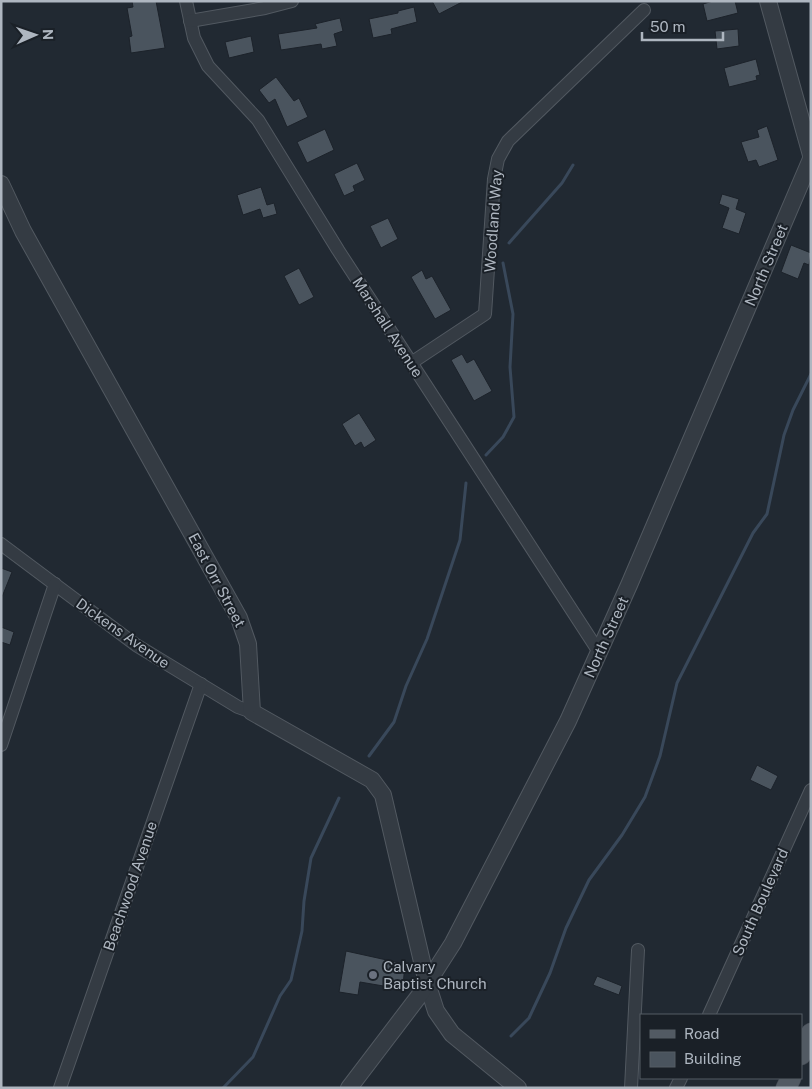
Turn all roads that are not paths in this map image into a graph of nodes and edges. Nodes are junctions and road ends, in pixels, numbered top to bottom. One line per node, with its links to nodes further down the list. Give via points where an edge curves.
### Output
1 (186, 1): 5 (street, Marshall Avenue)
2 (292, 1): 5 (street)
3 (768, 1): 6 (street)
4 (644, 10): 9 (street, Woodland Way, via 508,141 498,160 494,179 485,314)
5 (190, 21): 9 (street, Marshall Avenue, via 194,38 208,66 258,120)
6 (811, 155)
7 (811, 159): 12 (street, North Street)
8 (1, 184): 14 (street, East Orr Street, via 23,231 239,618 248,644)
9 (411, 363): 12 (street, Marshall Avenue)
10 (1, 544): 11 (street, Dickens Avenue)
11 (54, 584): 13 (street, Dickens Avenue, via 136,645); 15 (street)
12 (599, 652): 18 (street, North Street, via 568,721 453,943)
13 (201, 684): 14 (street, Dickens Avenue); 22 (street, Beachwood Avenue)
14 (252, 712): 18 (street, via 372,780 383,795)
15 (1, 744)
16 (811, 790): 19 (street, South Boulevard)
17 (638, 950): 25 (street)
18 (427, 983): 23 (street, North Street); 24 (street, via 436,1011 452,1034)
19 (709, 1014)
20 (811, 1032): 21 (main road)
21 (802, 1053)
22 (60, 1088)
23 (349, 1088)
24 (518, 1088)
25 (631, 1088)

